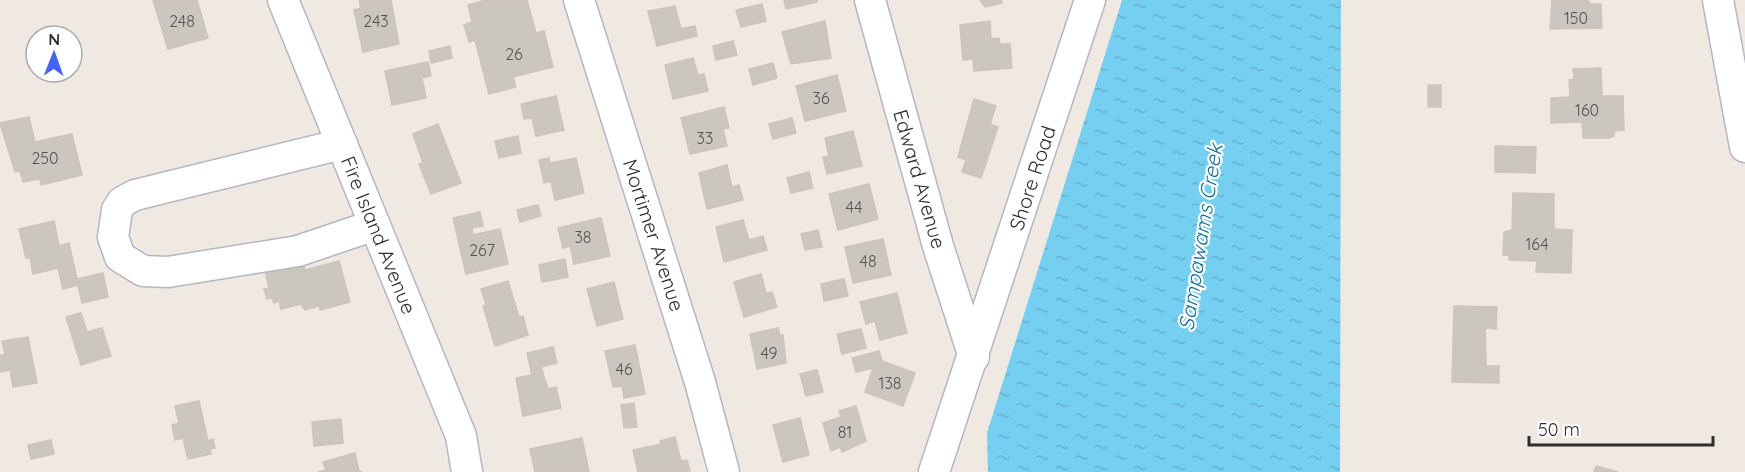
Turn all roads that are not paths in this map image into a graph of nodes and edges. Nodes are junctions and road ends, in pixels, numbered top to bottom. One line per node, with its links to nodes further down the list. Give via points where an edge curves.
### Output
1 (283, 0): 6 (street, Fire Island Avenue)
2 (579, 0): 11 (street, Mortimer Avenue, via 700,382)
3 (870, 0): 9 (street, Edward Avenue, via 938,246)
4 (1090, 0): 9 (street, Shore Road)
5 (1718, 0): 7 (street)
6 (342, 144): 8 (street, Fire Island Avenue); 8 (street, via 135,195 122,202 113,223 120,257 143,271 168,272 298,251)
7 (1745, 147)
8 (375, 225): 10 (street, Fire Island Avenue, via 461,435)
9 (974, 357): 12 (street, Shore Road)
10 (467, 472)
11 (724, 472)
12 (934, 472)

